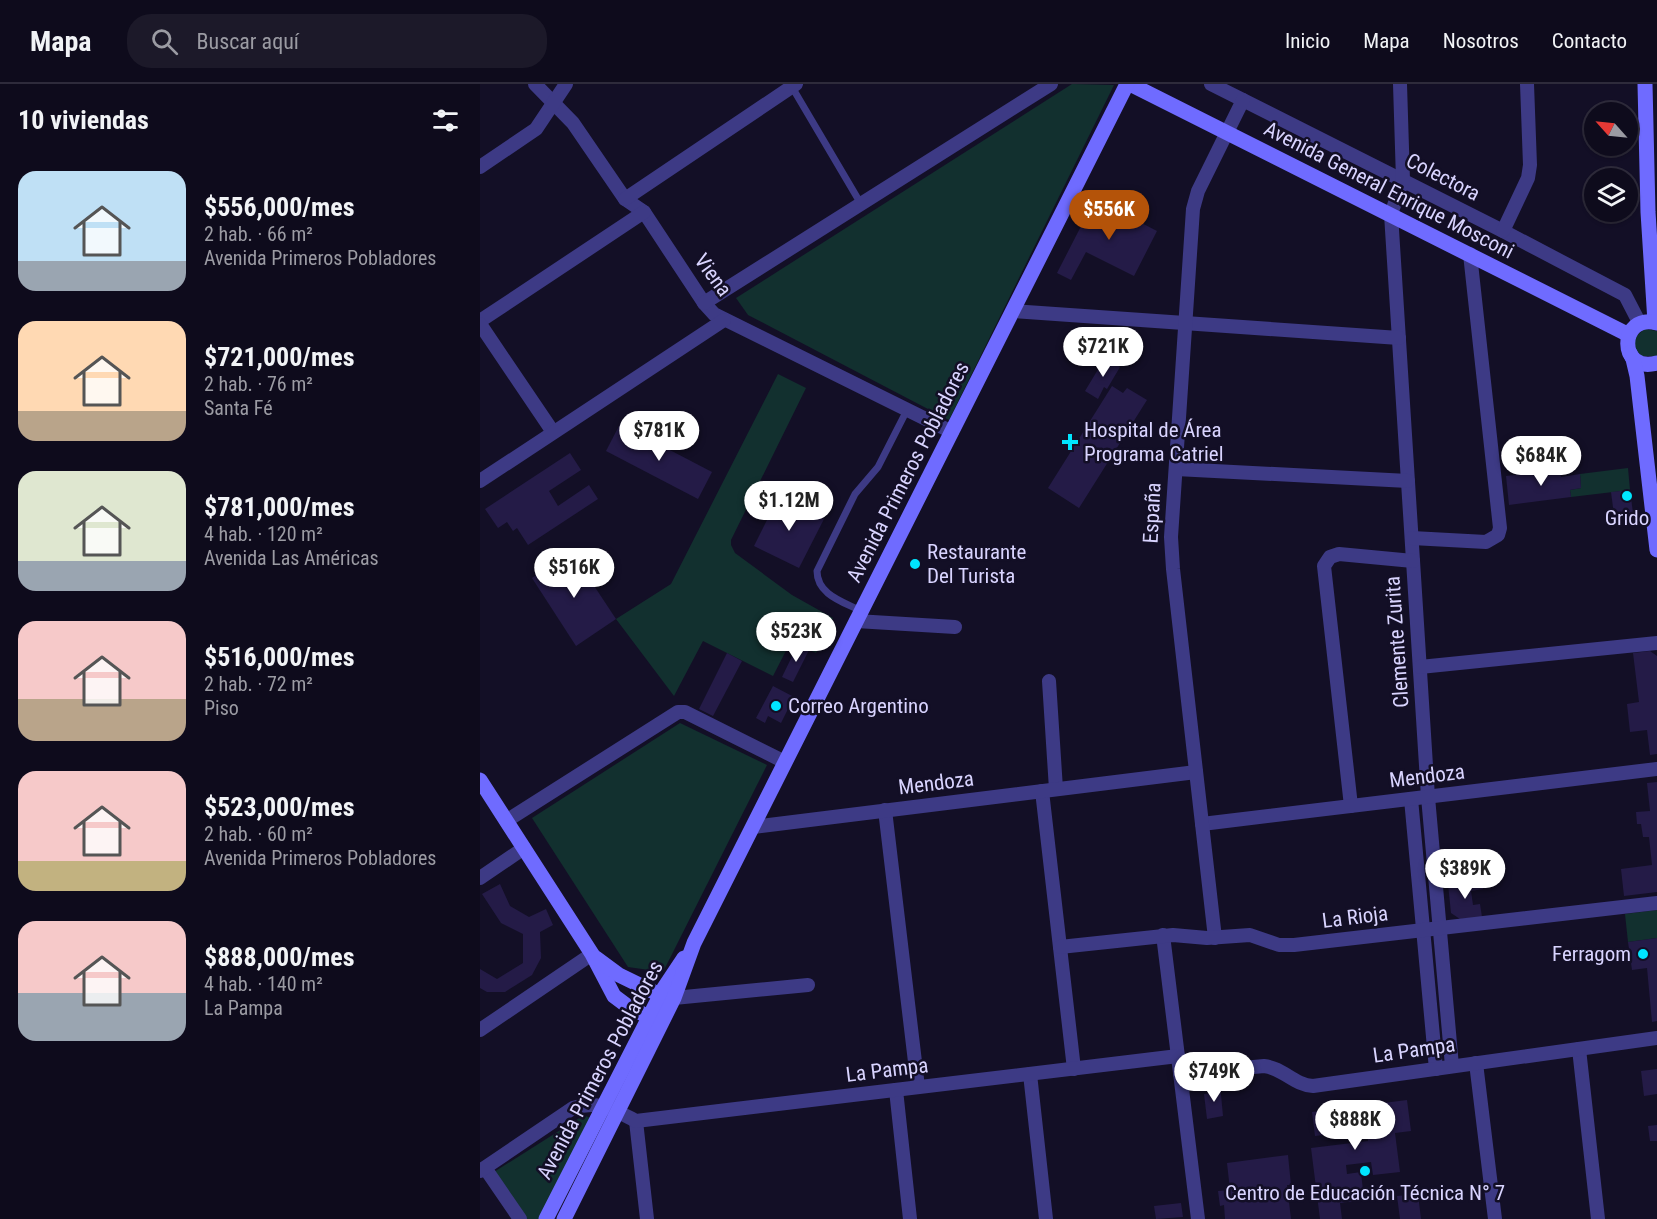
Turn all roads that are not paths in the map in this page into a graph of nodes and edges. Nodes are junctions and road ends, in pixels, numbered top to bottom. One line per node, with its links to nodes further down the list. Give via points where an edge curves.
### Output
1 (535, 84): 12 (street, Viena)
2 (566, 84): 12 (street)
3 (1051, 84): 17 (street)
4 (1128, 84): 13 (street, Avenida General Enrique Mosconi); 23 (street, Avenida Primeros Pobladores)
5 (1211, 84): 10 (street, Colectora)
6 (1400, 84): 15 (street)
7 (1527, 84): 20 (street, via 1530,165)
8 (1645, 84): 27 (street)
9 (794, 86): 16 (street); 17 (lane)
10 (1228, 88): 11 (street, Colectora)
11 (1243, 100): 13 (street, España); 15 (street, Colectora)
12 (554, 103): 14 (street, via 536,129); 16 (street, Viena, via 573,123)
13 (1227, 133): 19 (street, Avenida General Enrique Mosconi); 26 (street, España, via 1195,200)
14 (480, 166)
15 (1403, 180): 19 (street); 20 (street, Colectora)
16 (625, 199): 18 (street, Viena)
17 (861, 204): 22 (street)
18 (644, 212): 22 (street, Viena); 25 (street)
19 (1391, 214): 21 (street, Avenida General Enrique Mosconi); 28 (street, Clemente Zurita)
20 (1503, 231): 27 (street, Colectora, via 1625,295)
21 (1470, 254): 27 (street, Avenida General Enrique Mosconi); 37 (street, via 1500,522 1498,535 1486,542)
22 (704, 303): 24 (street, Viena)
23 (1013, 311): 26 (street); 33 (street, Avenida Primeros Pobladores)
24 (724, 320): 31 (street, Viena); 32 (street)
25 (480, 323): 32 (street)
26 (1185, 323): 28 (street); 34 (street, España)
27 (1645, 326): 29 (street, via 1628,347)
28 (1399, 338): 36 (street, Clemente Zurita)
29 (1630, 353): 30 (street, via 1640,363); 38 (street, via 1637,376)
30 (1654, 365)
31 (907, 410): 33 (street, Viena); 40 (lane, via 878,467 855,494 817,571 824,589)
32 (553, 432): 35 (street)
33 (952, 432): 40 (street, Avenida Primeros Pobladores)
34 (1176, 469): 36 (street); 47 (street, España, via 1171,558)
35 (480, 481)
36 (1408, 481): 37 (street, Clemente Zurita)
37 (1412, 538): 39 (street, Clemente Zurita)
38 (1657, 550)
39 (1413, 561): 43 (street, Clemente Zurita); 52 (street, via 1340,554 1329,557 1324,566)
40 (859, 616): 41 (street); 45 (street, Avenida Primeros Pobladores)
41 (955, 627)
42 (1657, 643): 43 (street)
43 (1420, 667): 50 (street, Clemente Zurita)
44 (1049, 681): 49 (street)
45 (785, 762): 54 (street, via 678,712); 56 (street, Avenida Primeros Pobladores)
46 (1657, 769): 50 (street, Mendoza)
47 (1196, 772): 49 (street, Mendoza); 55 (street, España)
48 (480, 780): 54 (street)
49 (1049, 790): 53 (street, Mendoza); 64 (street)
50 (1428, 797): 51 (street, Mendoza); 60 (street, Clemente Zurita)
51 (1411, 799): 52 (street, Mendoza); 61 (street)
52 (1351, 806): 55 (street, Mendoza)
53 (885, 810): 56 (street, Mendoza); 79 (street)
54 (506, 821): 57 (street)
55 (1202, 824): 63 (street, España)
56 (753, 826): 67 (street, Avenida Primeros Pobladores)
57 (524, 848): 58 (street); 65 (street)
58 (480, 878)
59 (1657, 903): 60 (street, La Rioja)
60 (1440, 928): 61 (street, La Rioja); 74 (street, Clemente Zurita)
61 (1423, 930): 63 (street, La Rioja, via 1286,946 1250,935); 76 (street)
62 (1163, 935): 63 (street, La Rioja); 64 (street, La Rioja); 72 (street)
63 (1215, 938)
64 (1060, 947): 75 (street)
65 (592, 954): 67 (street, via 619,975); 68 (street, via 614,996); 69 (street)
66 (808, 985): 67 (street)
67 (668, 1000): 68 (street, Avenida Primeros Pobladores)
68 (655, 1020): 81 (street, Avenida Primeros Pobladores)
69 (480, 1030)
70 (1657, 1038): 71 (street, La Pampa)
71 (1579, 1049): 73 (street, La Pampa); 92 (street)
72 (1178, 1056): 75 (street, La Pampa); 78 (street)
73 (1476, 1063): 74 (street, La Pampa); 91 (street)
74 (1452, 1066): 76 (street, La Pampa)
75 (1074, 1069): 77 (street, La Pampa)
76 (1436, 1069): 78 (street, La Pampa, via 1313,1086 1300,1084 1264,1066)
77 (1030, 1074): 79 (street, La Pampa); 89 (street)
78 (1180, 1074): 90 (street)
79 (918, 1087): 80 (street, La Pampa)
80 (896, 1090): 82 (street, La Pampa); 88 (street)
81 (611, 1108): 82 (street); 83 (street, via 586,1104 573,1108); 85 (street, Avenida Primeros Pobladores); 86 (street, Avenida Primeros Pobladores)
82 (636, 1121): 87 (street)
83 (482, 1169): 84 (street)
84 (520, 1219)
85 (546, 1219)
86 (564, 1219)
87 (647, 1219)
88 (910, 1219)
89 (1046, 1219)
90 (1198, 1219)
91 (1494, 1219)
92 (1598, 1219)

